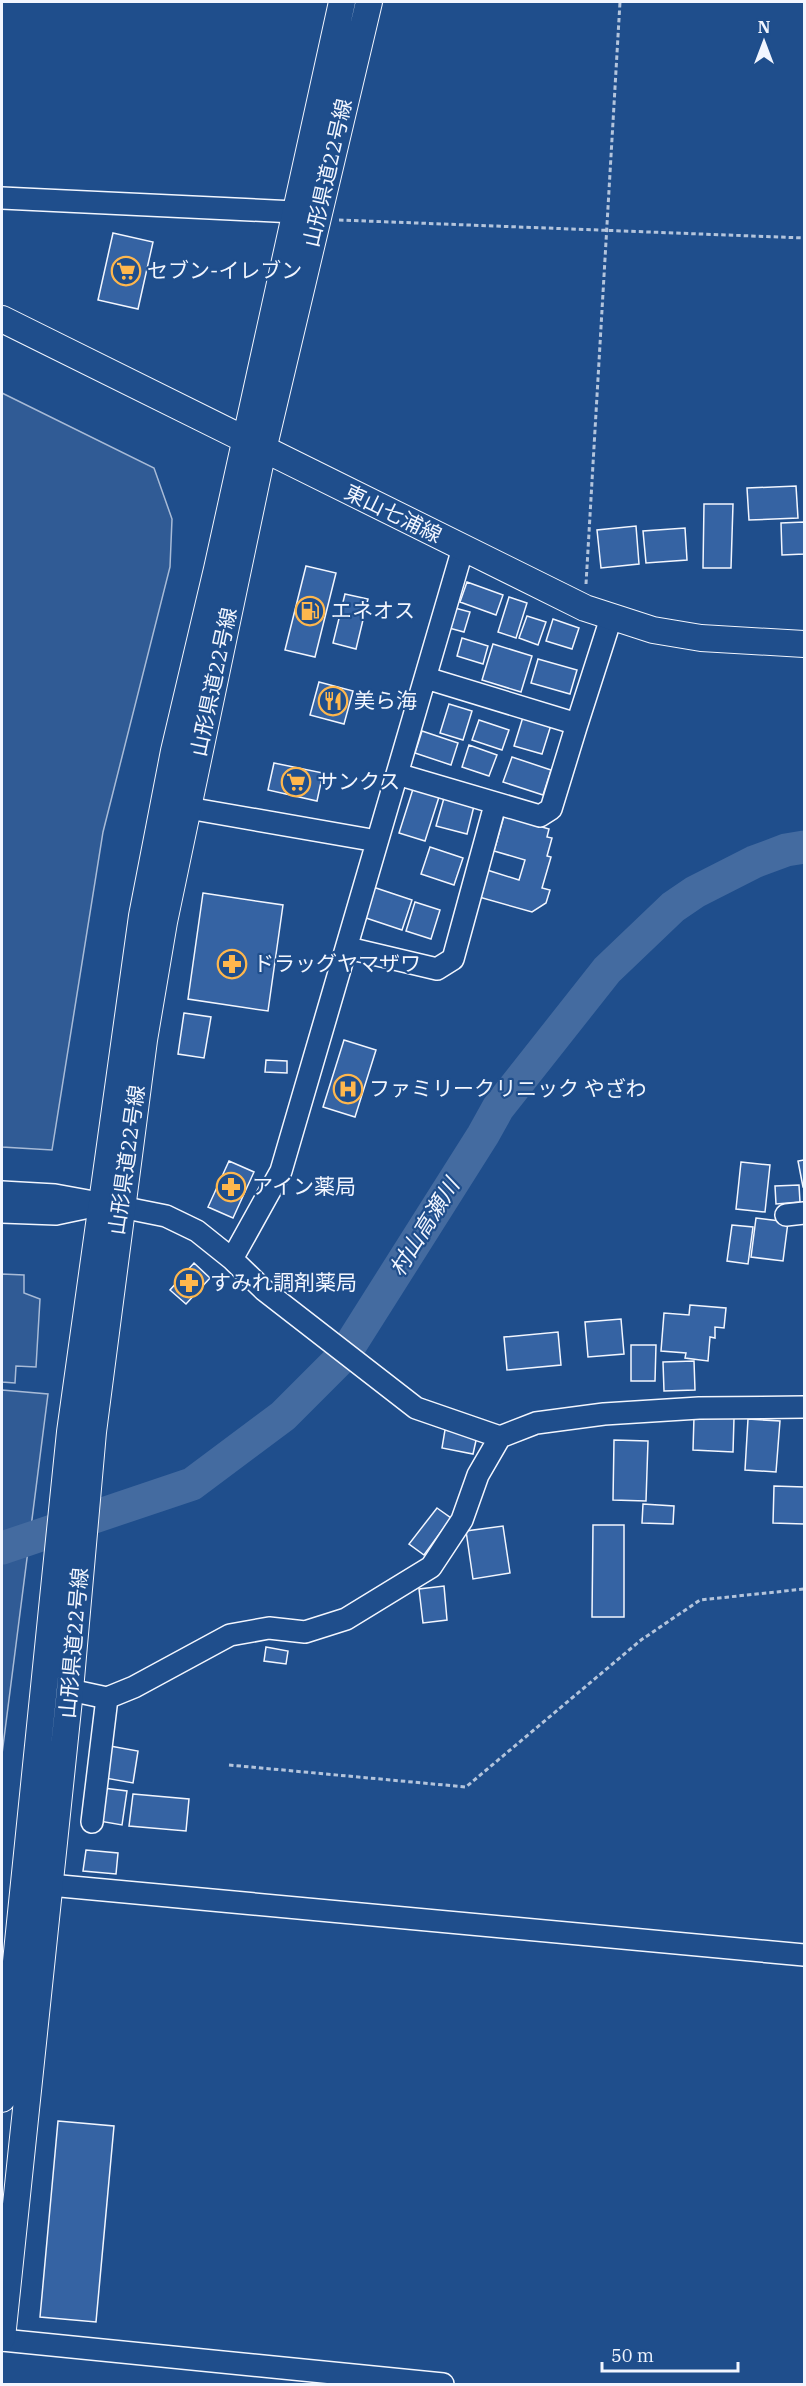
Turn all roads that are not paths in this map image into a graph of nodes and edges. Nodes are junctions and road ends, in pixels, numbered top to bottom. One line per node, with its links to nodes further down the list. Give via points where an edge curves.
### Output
1 (342, 2): 4 (main road, 山形県道22号線)
2 (369, 2): 4 (main road, 山形県道22号線)
3 (2, 198): 4 (street)
4 (306, 215): 6 (main road, 山形県道22号線)
5 (2, 319): 6 (main road, 東山七浦線)
6 (254, 446): 7 (main road, 東山七浦線); 14 (main road, 山形県道22号線); 18 (main road, 山形県道22号線, via 174,752 142,916)
7 (463, 548): 8 (main road, 東山七浦線); 10 (street)
8 (611, 618): 9 (main road, 東山七浦線, via 701,638); 11 (street)
9 (804, 644)
10 (426, 678): 11 (street); 12 (street)
11 (577, 724): 13 (street, via 551,809 540,816)
12 (397, 774): 13 (street); 15 (street)
13 (495, 805): 16 (street, via 453,959 437,969)
14 (188, 808): 15 (street); 18 (main road, 山形県道22号線)
15 (377, 841): 16 (street)
16 (348, 948): 20 (street, via 281,1171)
17 (2, 1192): 18 (street, via 55,1195)
18 (111, 1206): 19 (street, via 56,1214); 20 (street, via 166,1216 197,1231); 22 (main road, 山形県道22号線)
19 (2, 1212)
20 (232, 1259): 23 (street, via 264,1290 416,1408)
21 (804, 1407): 23 (street, via 604,1414 536,1423)
22 (81, 1432): 24 (main road, 山形県道22号線); 29 (main road, 山形県道22号線, via 50,1618)
23 (500, 1437): 25 (street, via 478,1475 462,1520 431,1567 345,1619 306,1632 269,1628 230,1635)
24 (70, 1690): 25 (street); 27 (main road, 山形県道22号線)
25 (107, 1698): 26 (street)
26 (92, 1822)
27 (50, 1885): 28 (street); 30 (main road, 山形県道22号線)
28 (804, 1955)
29 (2, 2092)
30 (2, 2339): 31 (street)
31 (443, 2385)

